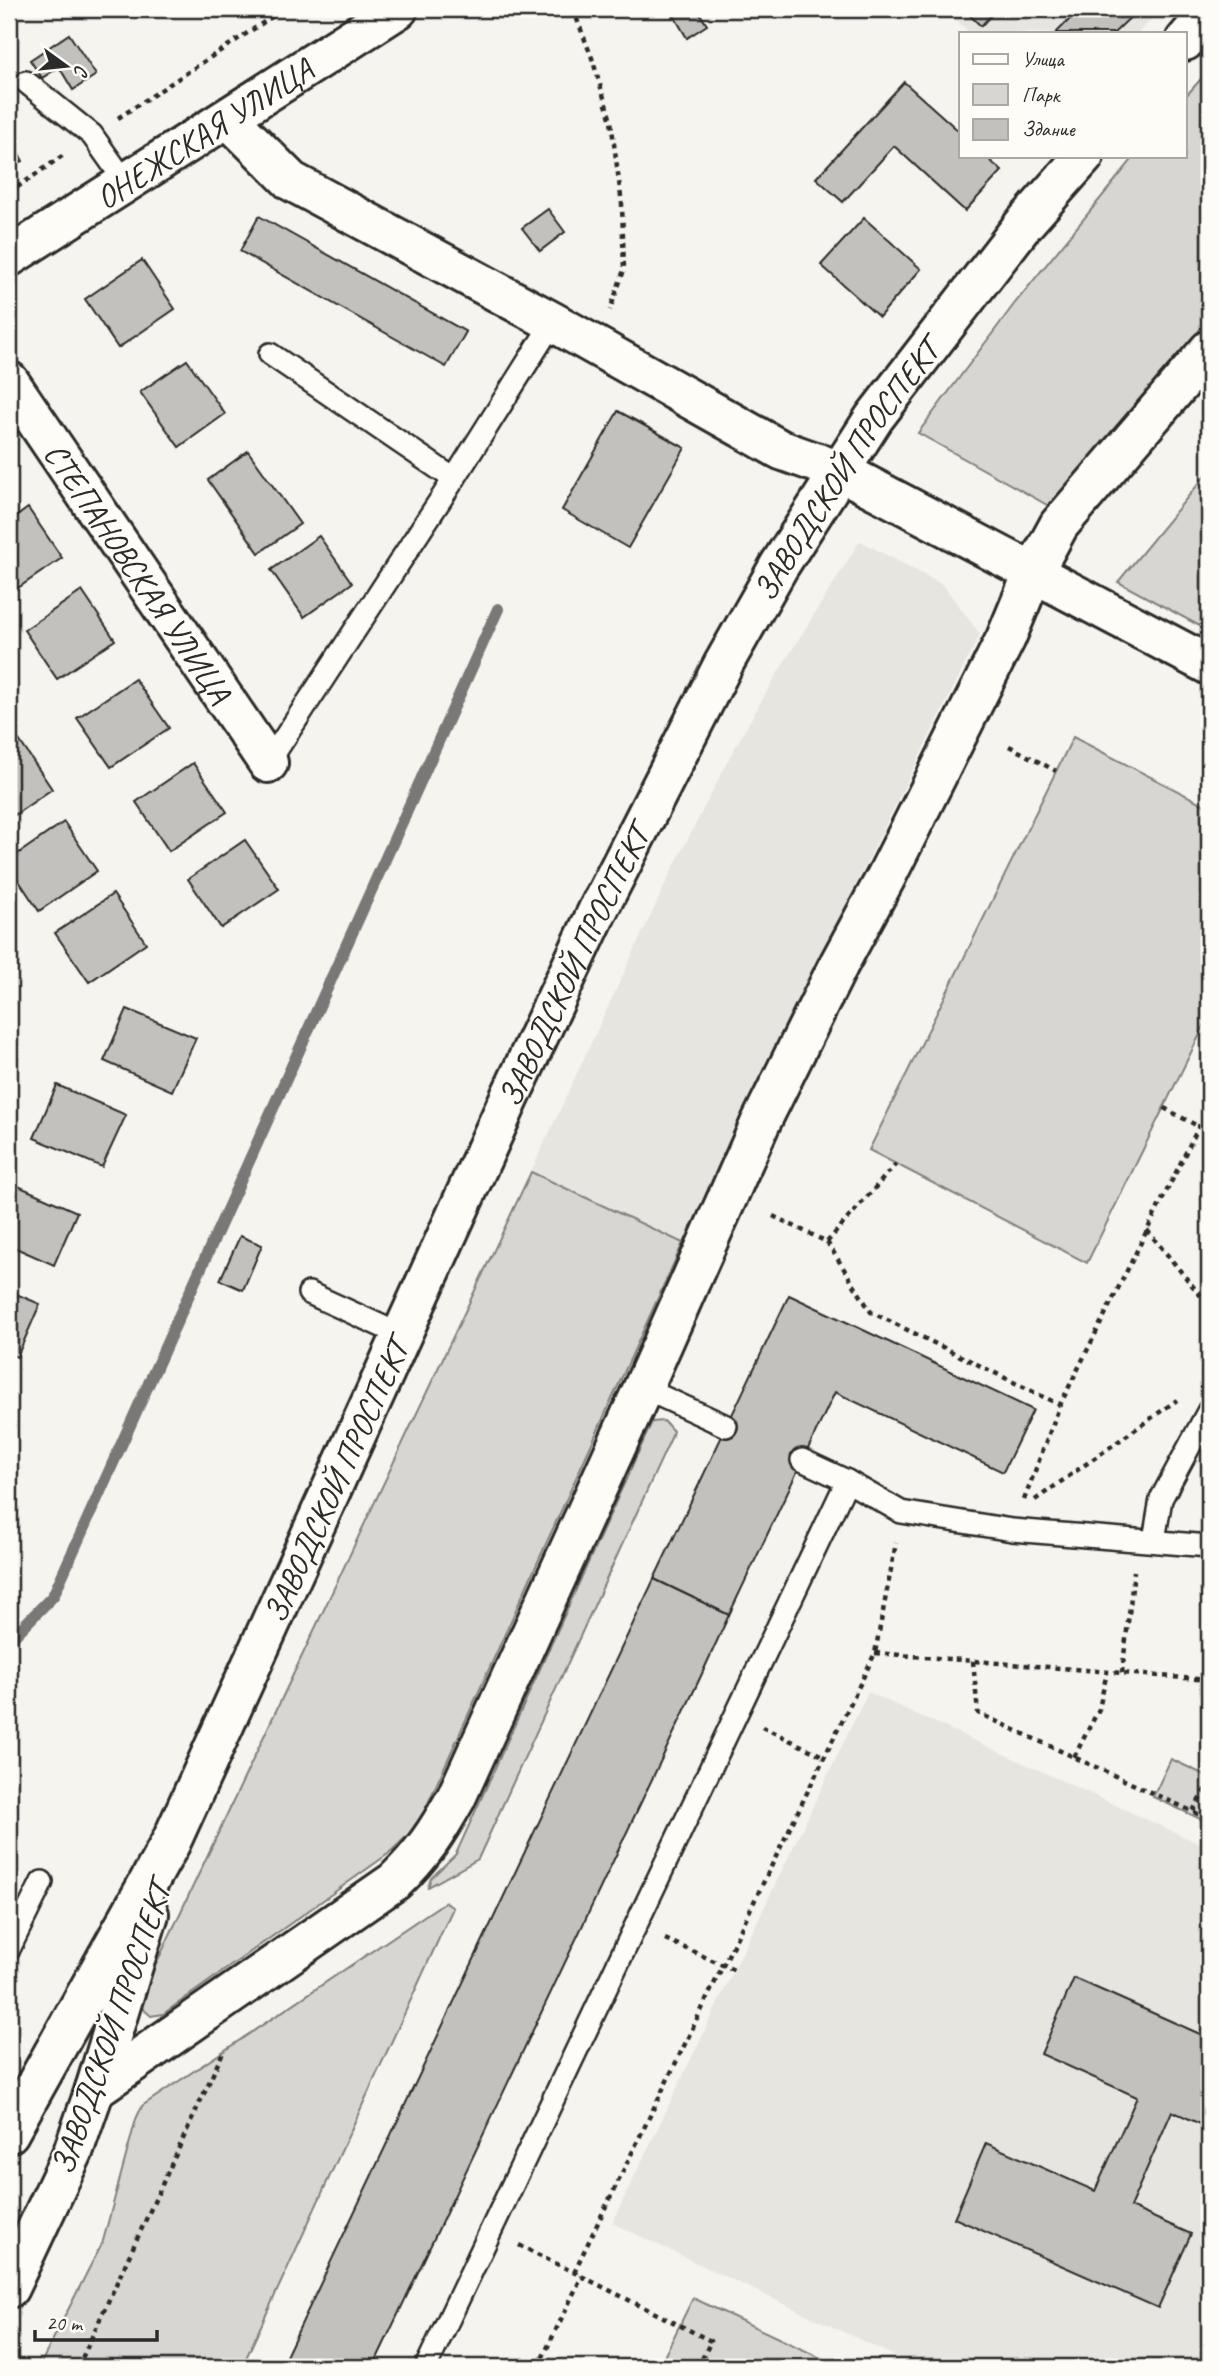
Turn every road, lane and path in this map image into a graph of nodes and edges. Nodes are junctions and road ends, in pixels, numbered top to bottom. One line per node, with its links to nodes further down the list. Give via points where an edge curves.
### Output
1 (284, 9): 8 (path)
2 (398, 9): 7 (street, ОНЕЖСКАЯ УЛИЦА)
3 (573, 9): 13 (path, via 611,121 622,204 624,270)
4 (1209, 13): 5 (street)
5 (1186, 40)
6 (26, 82): 8 (lane)
7 (228, 118): 10 (street, ОНЕЖСКАЯ УЛИЦА); 14 (street, via 291,181)
8 (93, 135): 10 (lane); 11 (path)
9 (1082, 158): 18 (street, ЗАВОДСКОЙ ПРОСПЕКТ, via 961,304 874,418)
10 (126, 183): 12 (street, ОНЕЖСКАЯ УЛИЦА)
11 (9, 193)
12 (9, 257)
13 (620, 282)
14 (552, 323): 18 (street, via 781,450); 19 (lane)
15 (1209, 349): 20 (street, via 1059,525)
16 (270, 354): 19 (lane)
17 (9, 381): 23 (street, СТЕПАНОВСКАЯ УЛИЦА)
18 (840, 471): 20 (street); 35 (street, ЗАВОДСКОЙ ПРОСПЕКТ, via 779,566 680,746 591,924)
19 (454, 479): 23 (lane)
20 (1032, 573): 21 (street); 36 (street, via 1006,638 760,1124)
21 (1209, 665)
22 (1009, 746): 24 (path)
23 (268, 763)
24 (1056, 771)
25 (1209, 1106): 27 (path)
26 (1164, 1108): 27 (path)
27 (1199, 1126): 28 (path); 31 (path)
28 (1209, 1132)
29 (896, 1164): 32 (path)
30 (774, 1216): 32 (path)
31 (1147, 1230): 34 (path); 38 (path)
32 (827, 1242): 38 (path, via 871,1312)
33 (309, 1293): 35 (lane)
34 (1209, 1306)
35 (401, 1335): 57 (street, ЗАВОДСКОЙ ПРОСПЕКТ)
36 (643, 1388): 40 (lane); 64 (street, via 456,1798 419,1858 395,1881)
37 (1187, 1393): 38 (path, via 1020,1510)
38 (1060, 1405)
39 (1209, 1410): 44 (lane, via 1161,1499)
40 (726, 1426)
41 (802, 1460): 42 (lane)
42 (847, 1481): 43 (lane); 51 (lane)
43 (901, 1513): 44 (lane, via 1013,1530); 46 (path)
44 (1146, 1540): 45 (lane); 49 (path)
45 (1209, 1546)
46 (875, 1653): 47 (path); 52 (path)
47 (973, 1661): 48 (path); 53 (path, via 978,1713)
48 (1107, 1672): 49 (path); 53 (path, via 1099,1709)
49 (1122, 1673): 50 (path)
50 (1209, 1680)
51 (736, 1714): 52 (path); 59 (lane)
52 (825, 1757): 61 (path)
53 (1074, 1757): 55 (path)
54 (1209, 1782): 55 (path)
55 (1193, 1811): 56 (path)
56 (1209, 1819)
57 (172, 1842): 64 (street, ЗАВОДСКОЙ ПРОСПЕКТ); 65 (street, ЗАВОДСКОЙ ПРОСПЕКТ)
58 (42, 1882): 60 (lane)
59 (636, 1925): 61 (path); 66 (lane)
60 (9, 1949)
61 (723, 1965): 62 (path); 67 (path)
62 (734, 1970)
63 (229, 2041): 70 (path)
64 (95, 2089): 69 (street, ЗАВОДСКОЙ ПРОСПЕКТ, via 73,2152)
65 (9, 2133)
66 (490, 2232): 67 (path); 71 (lane)
67 (574, 2272): 68 (path)
68 (582, 2276): 72 (path); 73 (path, via 711,2341)
69 (9, 2288)
70 (78, 2367)
71 (426, 2367)
72 (538, 2367)
73 (698, 2367)

